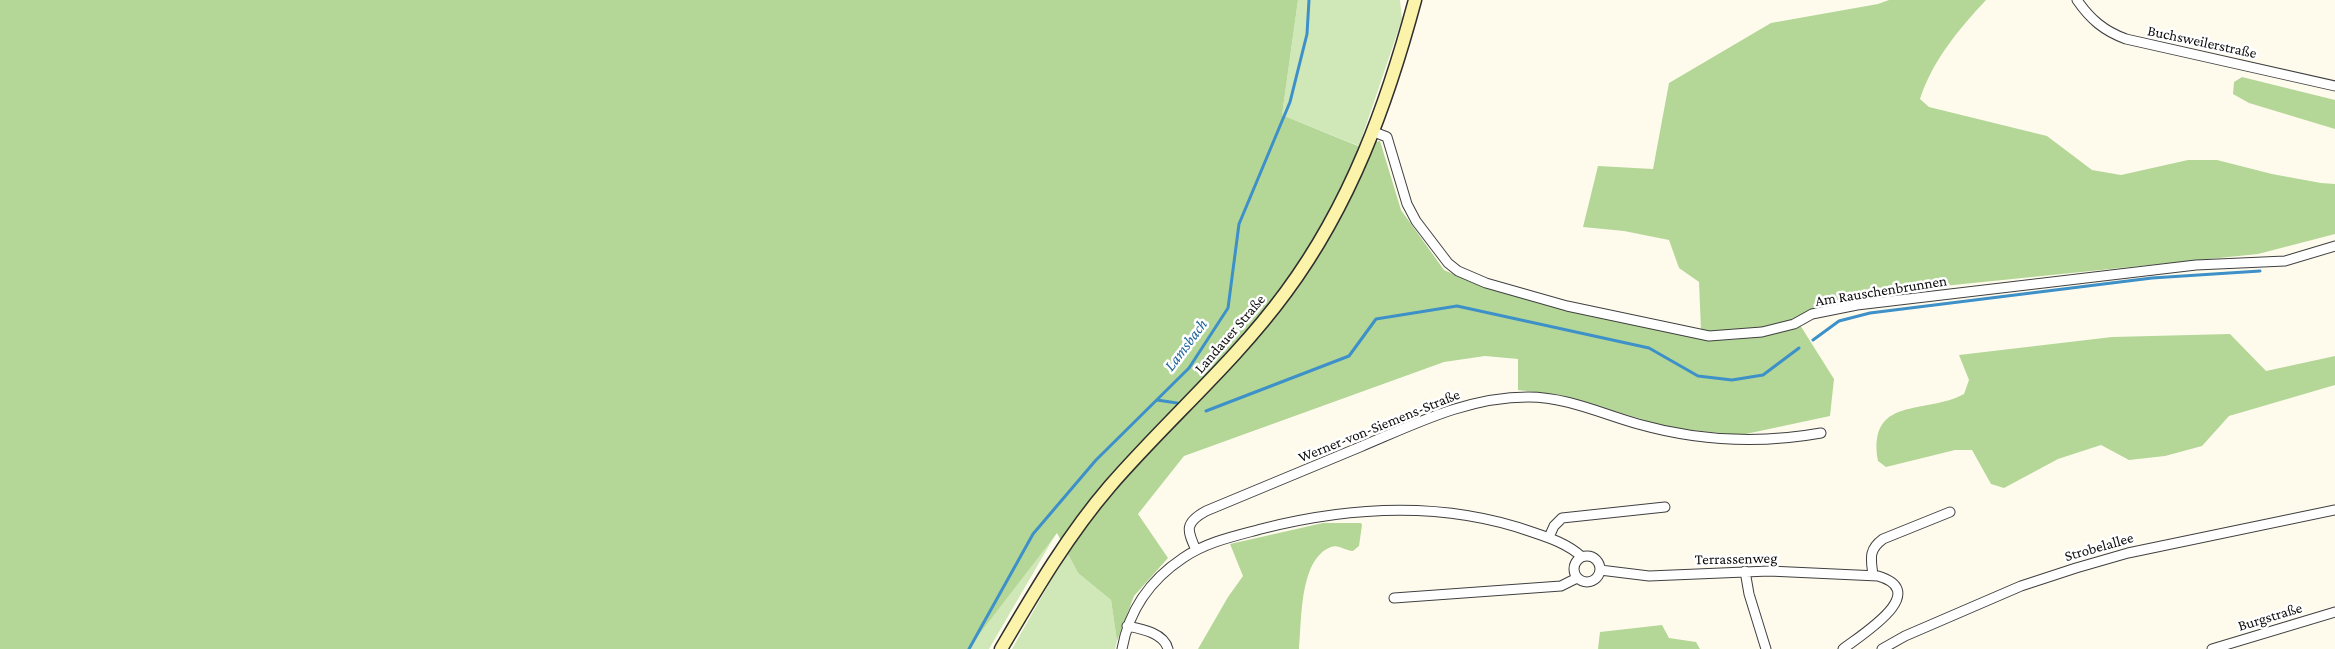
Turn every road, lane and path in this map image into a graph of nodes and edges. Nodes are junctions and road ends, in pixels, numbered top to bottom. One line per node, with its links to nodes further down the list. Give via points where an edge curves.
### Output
1 (1415, 0): 4 (main road, Landauer Straße)
2 (2077, 0): 3 (street, Buchsweilerstraße, via 2096,23 2114,35)
3 (2335, 86)
4 (1374, 132): 5 (street, Am Rauschenbrunnen, via 1387,138 1407,204 1416,221 1436,249 1458,271 1486,284 1529,296 1709,336 1762,332 1794,324 1812,314 1857,305 2196,265 2285,261); 20 (main road, Landauer Straße, via 1348,192 1287,292 1240,350 1145,447 1092,507 1056,557)
5 (2335, 246)
6 (1821, 433): 11 (street, Werner-von-Siemens-Straße, via 1763,440 1716,439 1662,431 1547,399 1512,398 1471,404 1449,410 1197,516 1189,525)
7 (1665, 507): 10 (street, via 1562,518)
8 (2335, 510): 25 (street, Strobelallee, via 2128,553 2067,570 2021,586)
9 (1950, 512): 15 (street, via 1876,544 1871,553)
10 (1549, 538): 11 (street, via 1496,520 1456,513 1375,510 1292,521); 12 (street, via 1574,549)
11 (1196, 550): 19 (street, via 1156,580 1136,606)
12 (1582, 557): 13 (street, via 1593,557); 16 (street, via 1575,564)
13 (1600, 570): 14 (street, Terrassenweg, via 1649,576); 16 (street, via 1594,580)
14 (1745, 571): 15 (street, Terrassenweg); 23 (street)
15 (1873, 576): 24 (street, Terrassenweg, via 1894,583 1897,592 1895,605)
16 (1578, 578): 17 (street, via 1561,586)
17 (1394, 598)
18 (2335, 612): 26 (street, Burgstraße)
19 (1127, 626): 21 (street); 22 (street, via 1154,634 1164,641)
20 (1001, 649)
21 (1122, 649)
22 (1168, 649)
23 (1766, 649)
24 (1843, 649)
25 (1882, 649)
26 (2212, 649)

